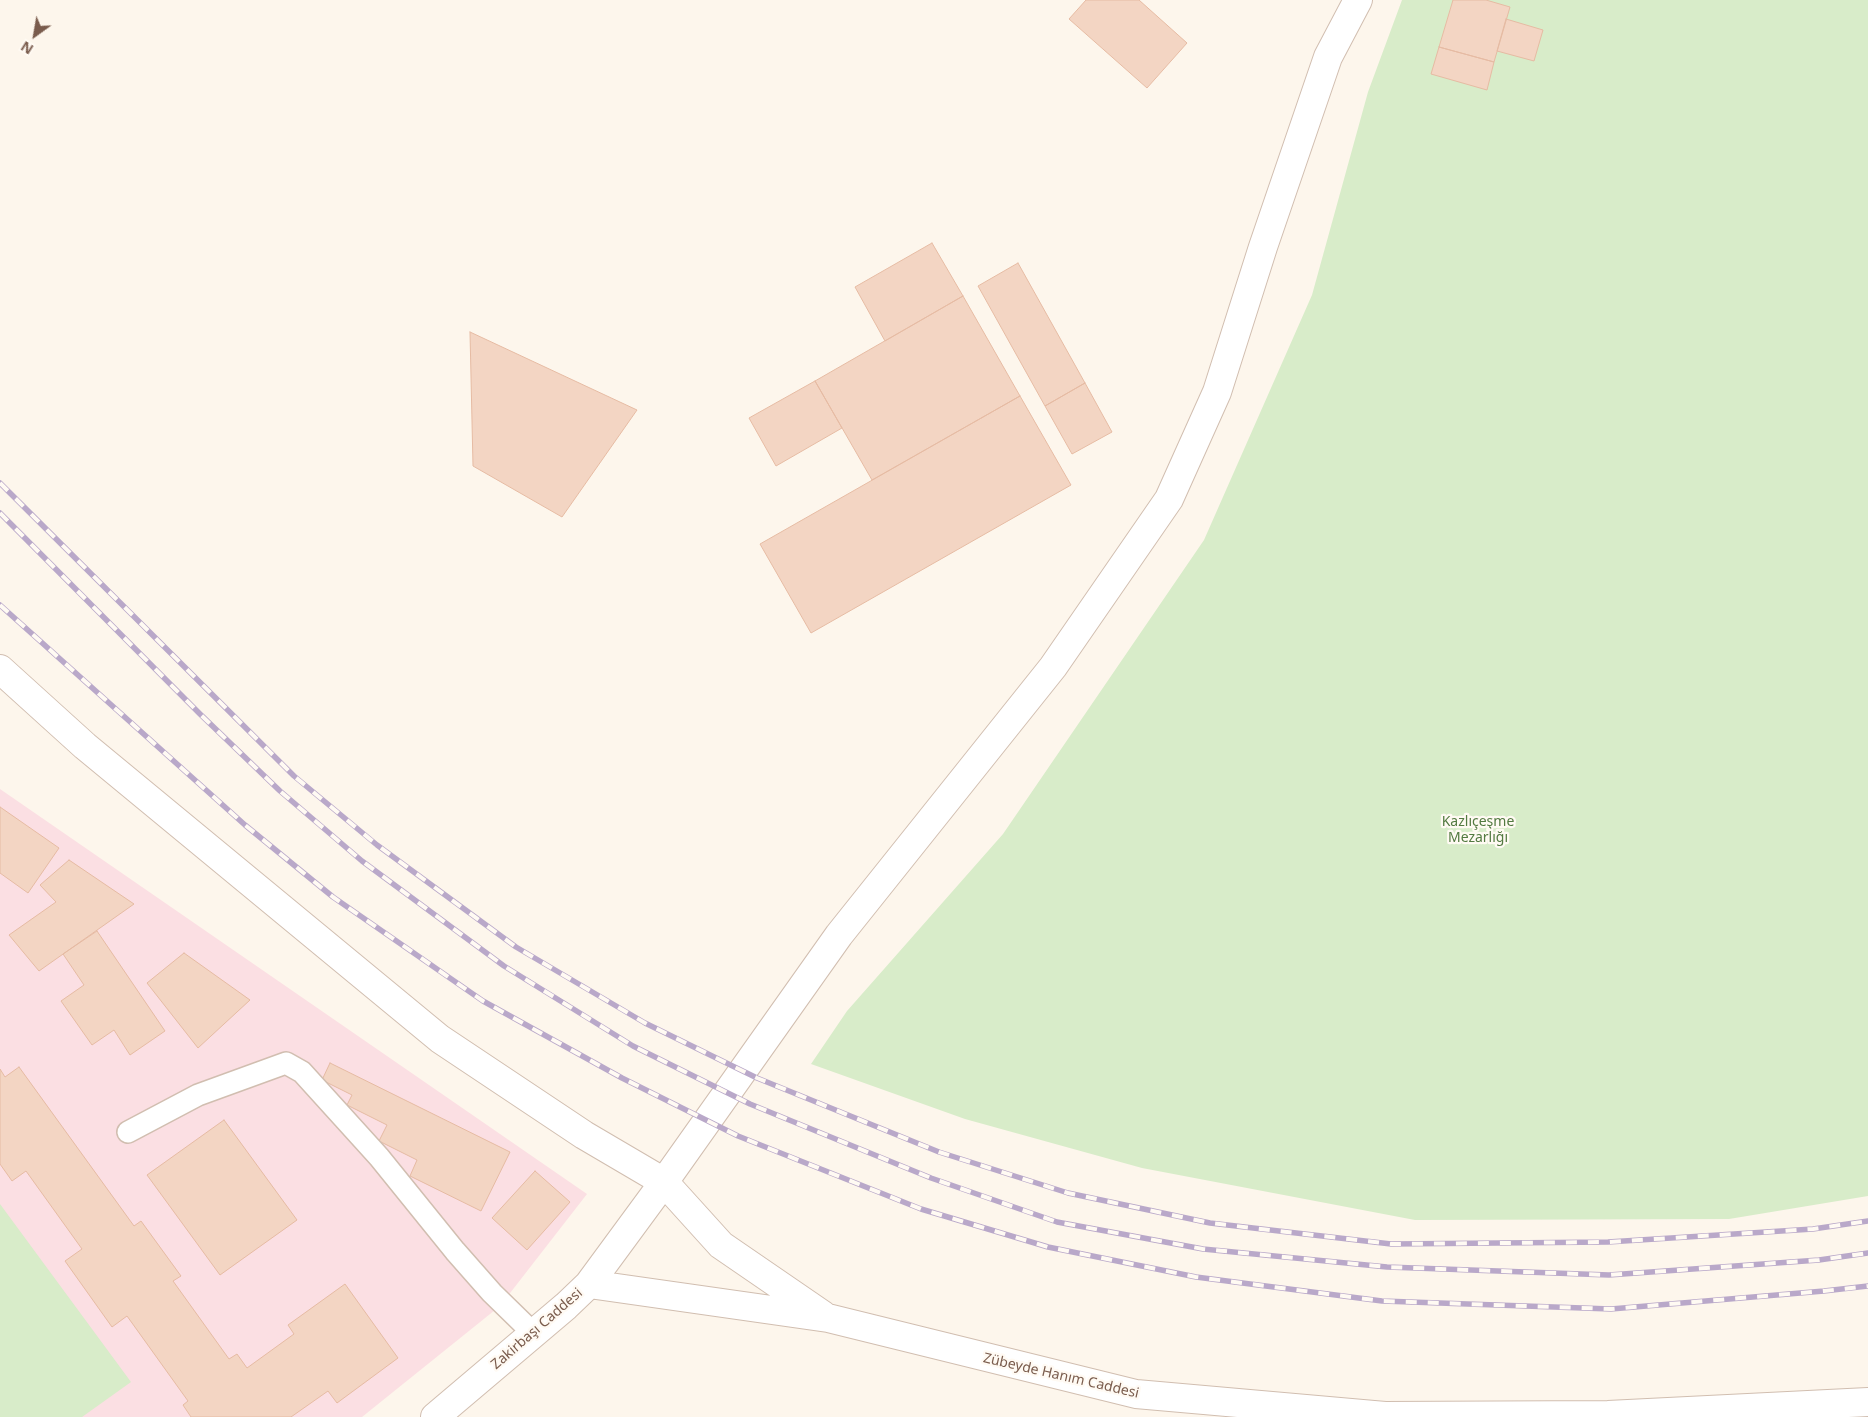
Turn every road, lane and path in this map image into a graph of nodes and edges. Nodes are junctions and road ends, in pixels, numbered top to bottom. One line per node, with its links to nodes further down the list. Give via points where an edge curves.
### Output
1 (1339, 0): 3 (street)
2 (1358, 0): 3 (street)
3 (1328, 57): 6 (street, Zakirbaşı Caddesi, via 1217,392 1169,499 1053,667 839,935)
4 (0, 669): 6 (street, via 85,746 440,1039 584,1135)
5 (128, 1132): 9 (lane, via 198,1095 286,1063 302,1072 379,1157 492,1293)
6 (664, 1182): 7 (street, Zakirbaşı Caddesi); 8 (street, via 721,1245)
7 (589, 1284): 8 (street); 9 (street, Zakirbaşı Caddesi)
8 (828, 1318): 10 (street, Zübeyde Hanım Caddesi, via 1136,1394 1385,1416 1608,1415)
9 (533, 1333): 11 (street, Zakirbaşı Caddesi)
10 (1868, 1402)
11 (435, 1417)

